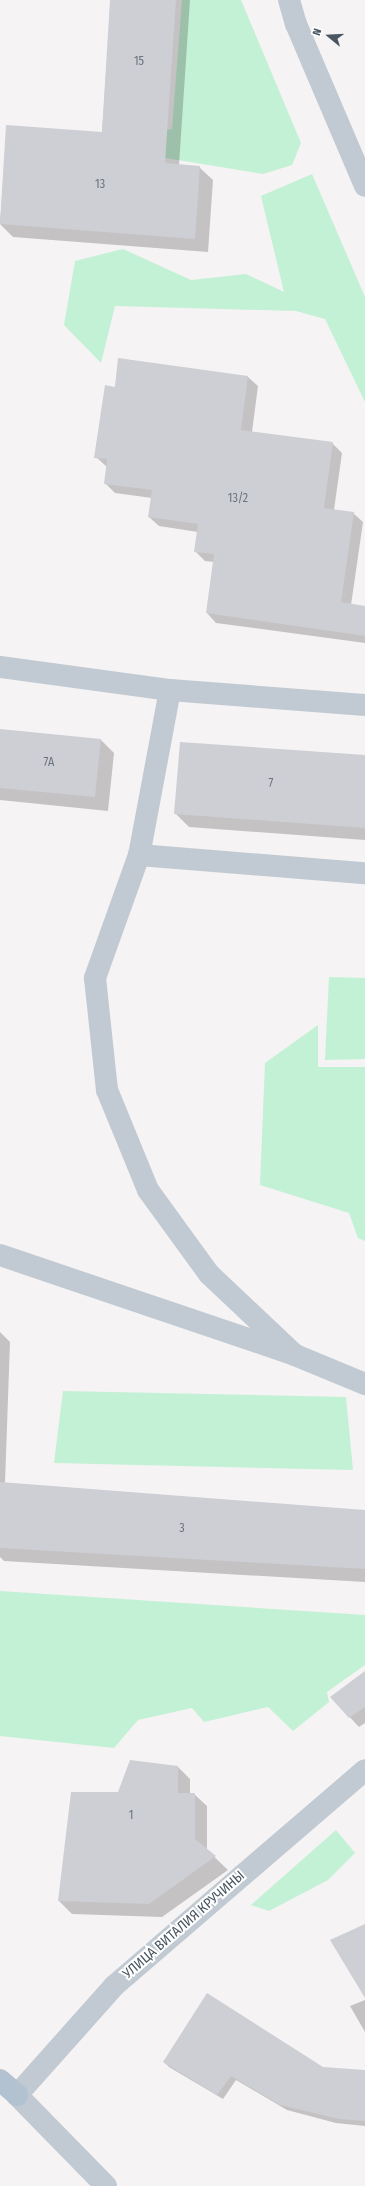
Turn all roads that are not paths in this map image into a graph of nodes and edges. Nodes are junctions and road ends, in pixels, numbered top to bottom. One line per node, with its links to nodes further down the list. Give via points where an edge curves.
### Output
1 (289, 0): 2 (street, via 296,24)
2 (365, 186)
3 (0, 667): 4 (street)
4 (170, 690): 5 (street); 6 (street)
5 (365, 705)
6 (139, 855): 7 (street); 9 (street, via 95,978 107,1090 148,1190 209,1274)
7 (365, 873)
8 (0, 1255): 9 (street)
9 (295, 1355): 10 (street)
10 (365, 1384)
11 (365, 1770): 13 (street, УЛИЦА ВИТАЛИЯ КРУЧИНЫ, via 114,1986)
12 (0, 2080): 13 (main road)
13 (17, 2095): 14 (street)
14 (106, 2186)

